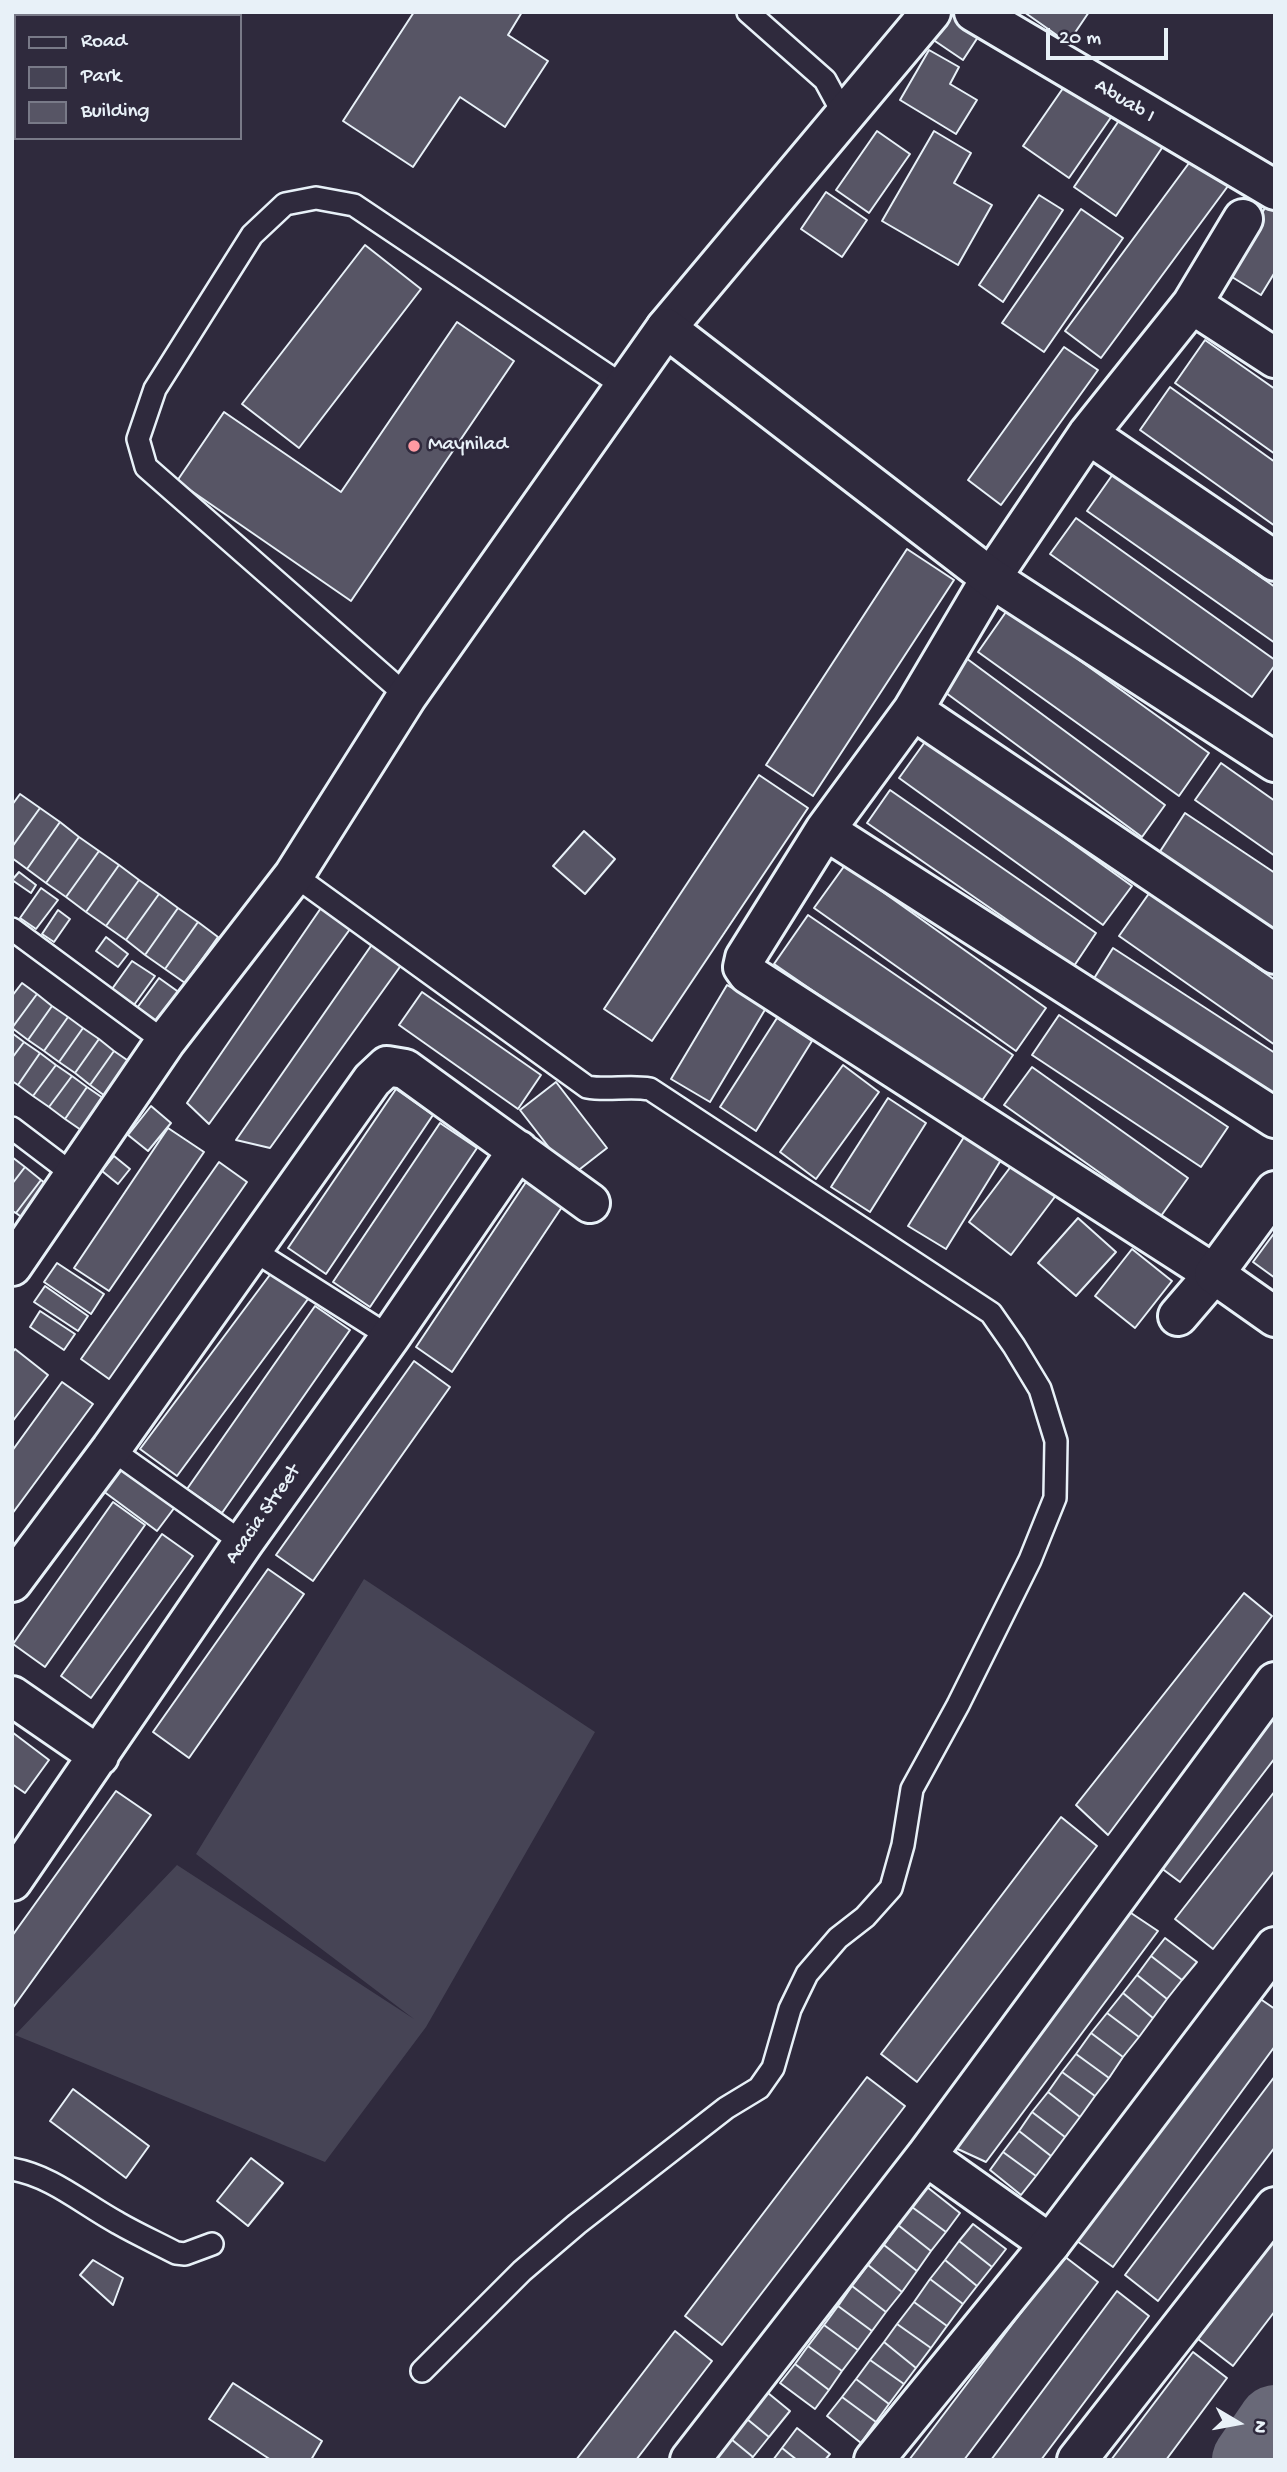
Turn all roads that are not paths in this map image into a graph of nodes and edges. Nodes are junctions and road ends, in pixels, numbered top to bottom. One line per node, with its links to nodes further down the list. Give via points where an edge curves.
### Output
1 (748, 12): 4 (lane, via 825,80)
2 (931, 12): 4 (street)
3 (974, 12): 5 (street, Abuab I)
4 (844, 115): 8 (street)
5 (1275, 190)
6 (1243, 219): 7 (street)
7 (1192, 304): 9 (street); 11 (street)
8 (666, 328): 10 (street); 13 (street)
9 (1275, 358)
10 (625, 387): 14 (street); 14 (lane, via 355,205 316,198 285,204 252,235 155,389 138,439 146,467)
11 (1088, 435): 12 (street); 13 (street)
12 (1275, 561)
13 (991, 578): 15 (street); 16 (street)
14 (407, 696): 18 (street)
15 (913, 710): 17 (street); 20 (street)
16 (1275, 762)
17 (825, 830): 22 (street); 30 (street, via 745,958 743,967 748,974)
18 (294, 875): 21 (street); 47 (lane, via 587,1087 606,1091 650,1088 991,1313 1040,1389 1056,1441 1055,1498 1030,1560 912,1790 891,1888 807,1974 790,2009 773,2068 759,2088 726,2108 522,2271)
19 (12, 929): 21 (lane)
20 (1275, 954)
21 (165, 1042): 25 (street)
22 (1275, 1118)
23 (12, 1128): 25 (lane)
24 (518, 1150): 27 (street); 28 (street, via 405,1069 387,1066 372,1080); 33 (street, Acacia Street)
25 (74, 1175): 29 (street)
26 (1275, 1191): 30 (street)
27 (590, 1203)
28 (253, 1250): 33 (lane); 34 (street)
29 (12, 1266)
30 (1214, 1274): 31 (street); 32 (street)
31 (1178, 1315)
32 (1275, 1317)
33 (390, 1337): 35 (street, Acacia Street)
34 (111, 1449): 35 (lane); 36 (street)
35 (243, 1543): 39 (street, Acacia Street)
36 (12, 1582)
37 (1275, 1682): 42 (street)
38 (12, 1696): 39 (street)
39 (99, 1756): 40 (street, Acacia Street)
40 (12, 1881)
41 (1275, 1947): 46 (street)
42 (926, 2157): 46 (street); 48 (street)
43 (12, 2169): 45 (lane, via 53,2183 176,2253)
44 (1275, 2207): 50 (street)
45 (212, 2244)
46 (1050, 2244): 49 (street)
47 (422, 2371)
48 (690, 2460)
49 (874, 2460)
50 (1077, 2460)

